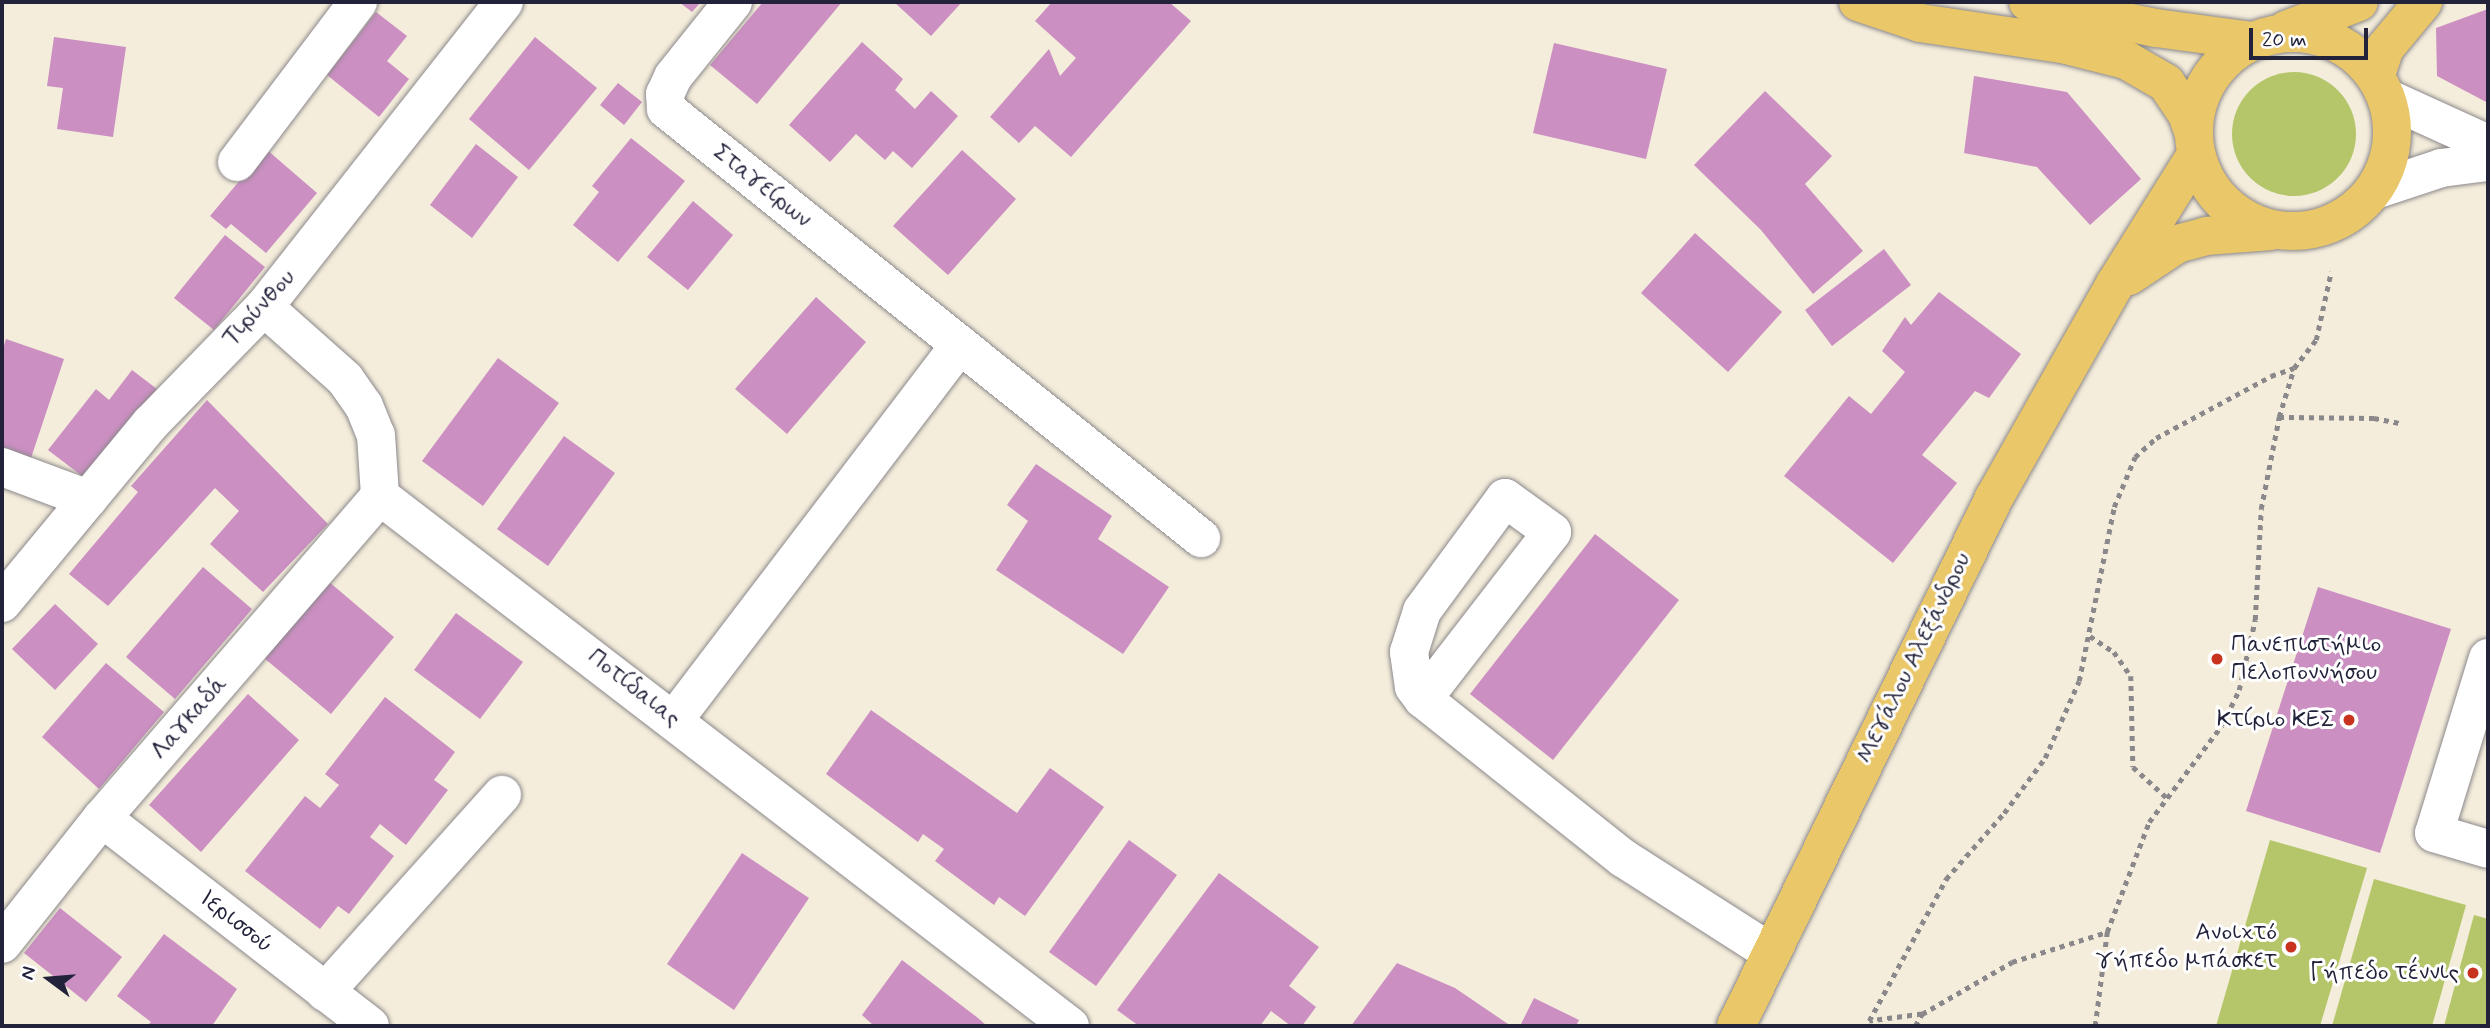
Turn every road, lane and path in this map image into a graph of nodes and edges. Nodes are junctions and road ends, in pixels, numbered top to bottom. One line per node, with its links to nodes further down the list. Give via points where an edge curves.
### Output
1 (358, 2): 12 (street)
2 (505, 2): 18 (street, Τιρύνθου)
3 (733, 2): 19 (street, Σταγείρων, via 673,77 664,94 666,109)
4 (1858, 2): 10 (main road, via 1920,23 2063,44 2126,60 2166,83 2187,114)
5 (2028, 2): 8 (main road, via 2156,29)
6 (2359, 2): 8 (main road)
7 (2423, 2): 9 (main road, via 2385,48)
8 (2264, 37): 9 (main road, via 2298,32 2339,43); 10 (main road, via 2233,53 2204,89)
9 (2381, 87): 11 (street); 14 (main road, via 2392,145)
10 (2195, 144): 15 (main road, via 2204,177 2233,212); 17 (main road, Μεγάλου Αλεξάνδρου)
11 (2488, 144)
12 (237, 162)
13 (2488, 162): 14 (street, via 2441,168)
14 (2375, 190): 15 (main road, via 2331,224 2298,232)
15 (2275, 230): 17 (main road, via 2206,236 2177,244 2149,259)
16 (2331, 272): 20 (path, via 2316,340)
17 (2108, 297): 38 (main road, Μεγάλου Αλεξάνδρου, via 1994,498)
18 (264, 307): 24 (street, via 345,379 364,406 376,435); 25 (street, Τιρύνθου, via 151,423)
19 (960, 345): 26 (street, Σταγείρων); 31 (street)
20 (2294, 368): 21 (path); 28 (path, via 2270,376 2144,446 2123,480 2114,507)
21 (2279, 417): 22 (path, via 2374,418); 33 (path, via 2261,509 2255,620 2239,690 2222,725)
22 (2400, 423)
23 (2, 467): 25 (street)
24 (380, 496): 31 (street, Ποτίδαιας); 34 (street, Λαγκαδά)
25 (88, 499): 27 (street, Τιρύνθου)
26 (1201, 538)
27 (2, 603)
28 (2090, 636): 33 (path, via 2114,652 2131,676 2133,767); 40 (path, via 2079,681 2045,758 1946,879 1870,1021)
29 (2488, 658): 35 (street, via 2434,833)
30 (1423, 699): 30 (street, via 1414,687 1409,666 1417,623 1437,584 1505,498 1552,532); 38 (street, via 1623,858)
31 (674, 720): 42 (street, Ποτίδαιας)
32 (502, 795): 39 (street)
33 (2166, 797): 36 (path, via 2150,822)
34 (102, 818): 37 (street, Λαγκαδά); 39 (street, Ιερισσού)
35 (2488, 849)
36 (2107, 932): 40 (path, via 2011,962); 45 (path)
37 (2, 944)
38 (1770, 953): 43 (main road, Μεγάλου Αλεξάνδρου)
39 (326, 992): 41 (street, Ιερισσού)
40 (1922, 1014): 44 (path)
41 (370, 1026)
42 (1070, 1026)
43 (1735, 1026)
44 (1915, 1026)
45 (2095, 1026)

